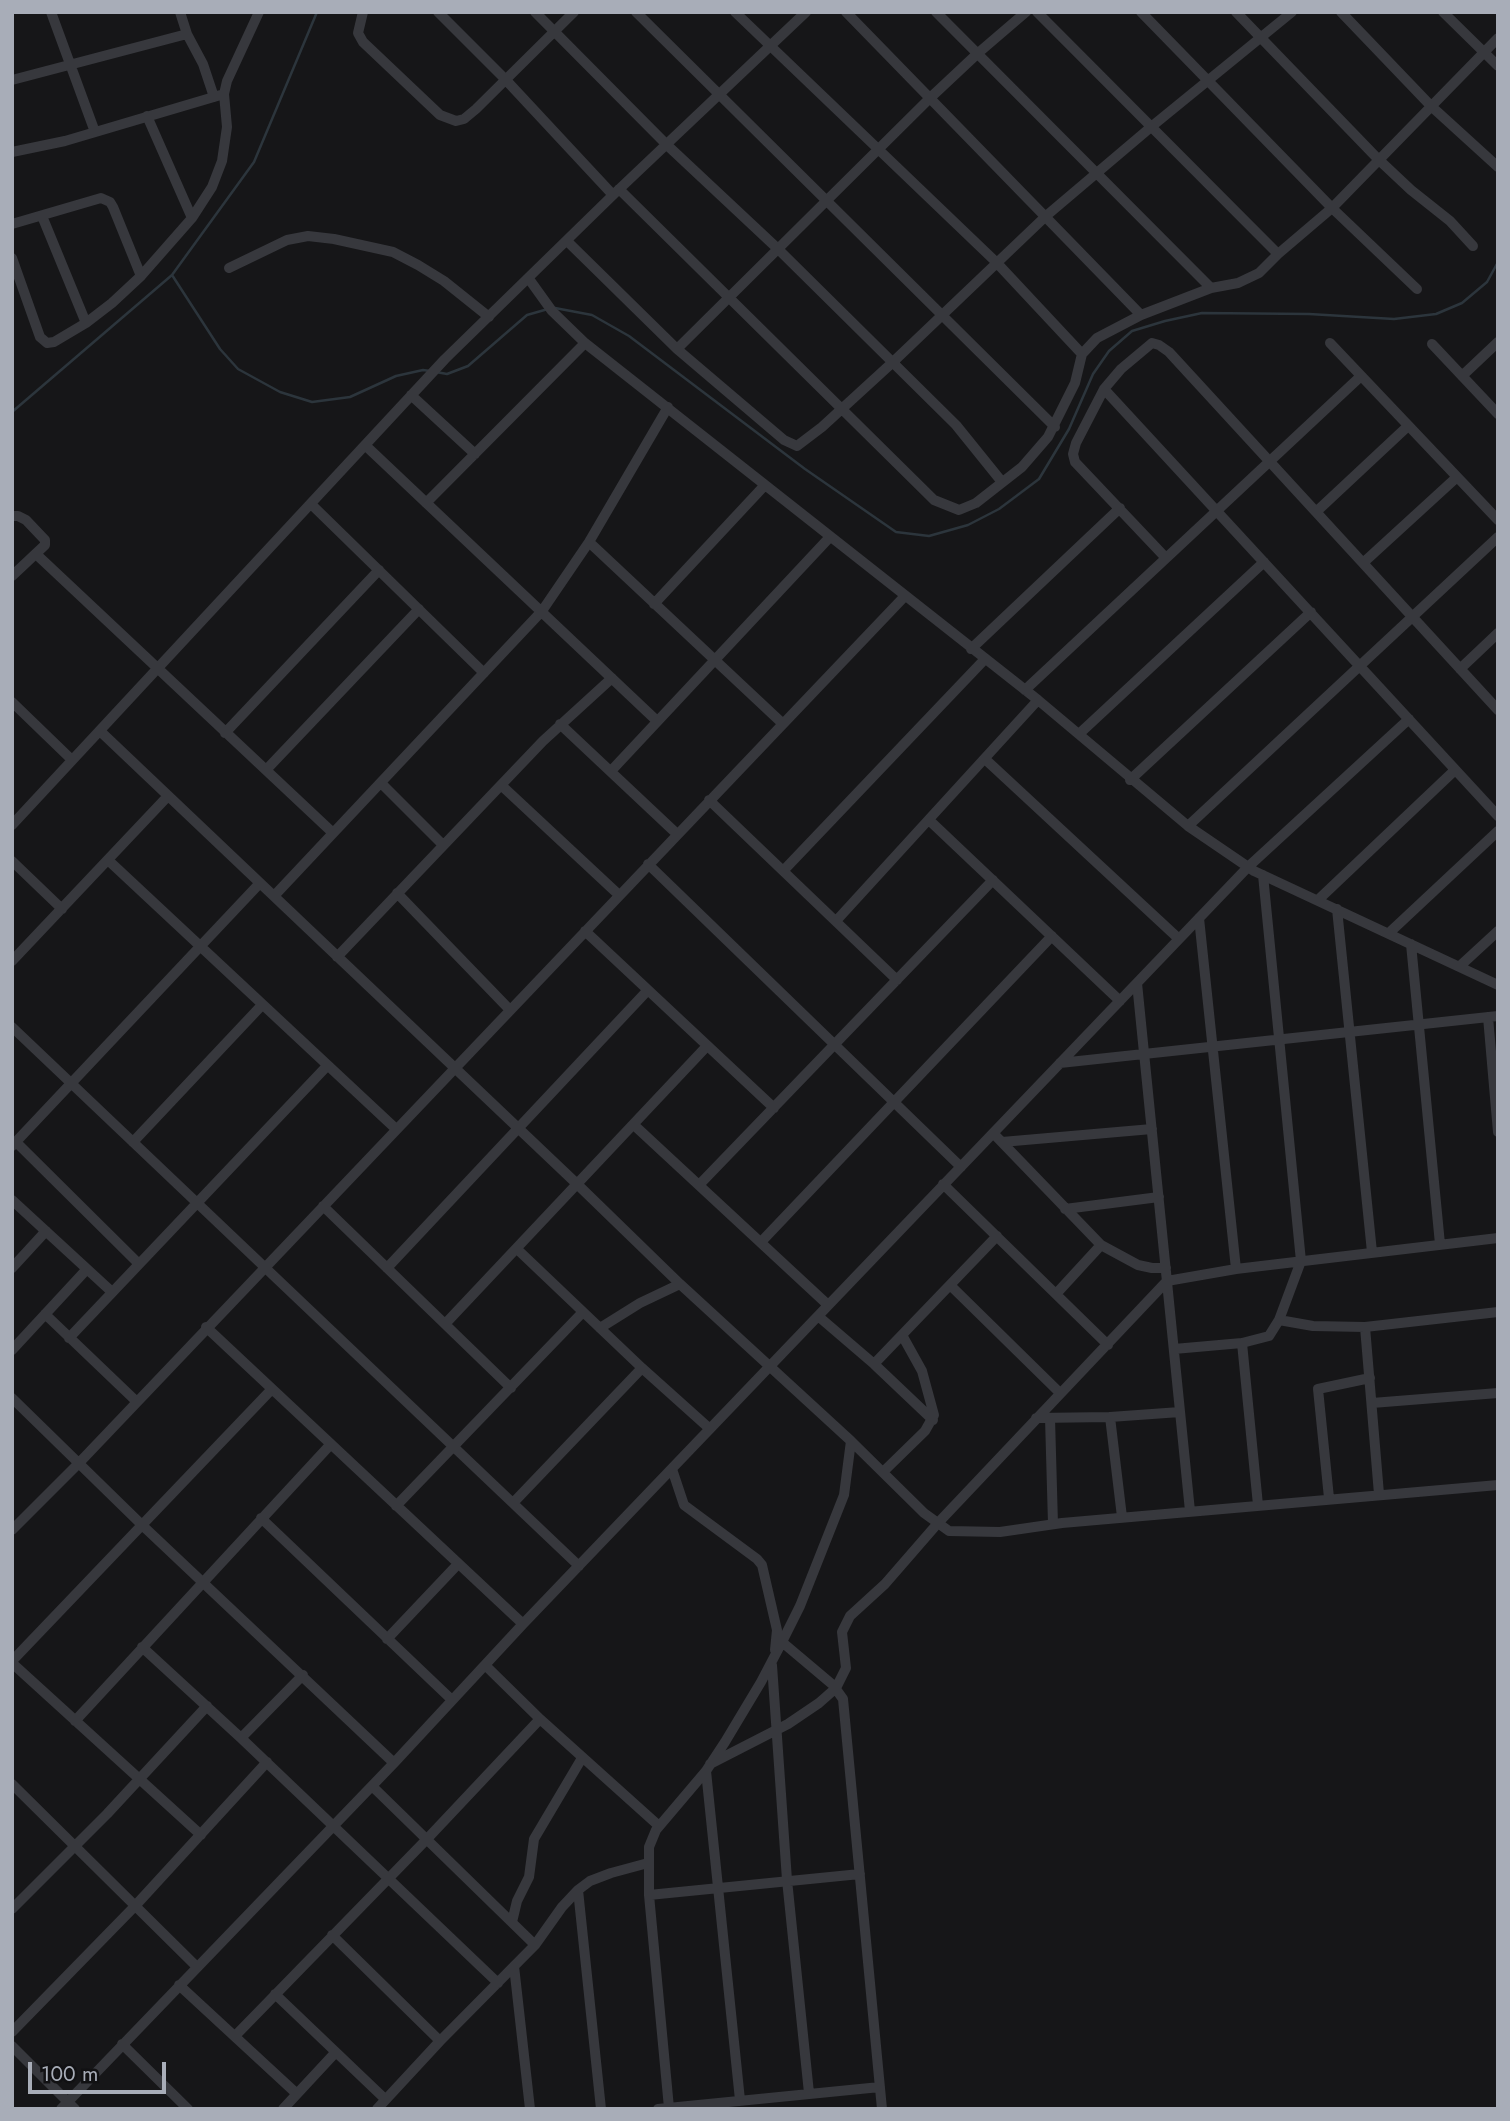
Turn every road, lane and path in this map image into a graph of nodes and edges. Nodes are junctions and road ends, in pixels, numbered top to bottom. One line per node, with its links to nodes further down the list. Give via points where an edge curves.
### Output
1 (51, 12): 27 (street)
2 (180, 12): 21 (street)
3 (259, 12): 32 (street)
4 (363, 12): 29 (street, via 359,33 363,42 448,119 464,118)
5 (438, 12): 29 (street)
6 (535, 12): 20 (street)
7 (574, 12): 20 (street)
8 (636, 12): 33 (street)
9 (735, 12): 24 (street)
10 (806, 12): 24 (street)
11 (846, 12): 34 (street)
12 (936, 12): 26 (street)
13 (1026, 12): 26 (street)
14 (1037, 12): 37 (street)
15 (1141, 12): 31 (street)
16 (1236, 12): 22 (street)
17 (1292, 12): 22 (street)
18 (1341, 12): 35 (street)
19 (1443, 12): 25 (street)
20 (554, 32): 29 (street); 39 (street)
21 (187, 34): 27 (street); 32 (street)
22 (1261, 38): 31 (street); 42 (street)
23 (1498, 38): 25 (street)
24 (770, 48): 33 (street); 40 (street)
25 (1483, 52): 28 (street); 35 (street)
26 (978, 54): 34 (street); 44 (street)
27 (71, 64): 30 (street); 38 (street)
28 (1498, 66)
29 (505, 79): 45 (street)
30 (12, 80)
31 (1208, 81): 37 (street); 47 (street)
32 (219, 95): 36 (street); 50 (street, via 227,127 222,161)
33 (719, 96): 39 (street); 46 (street)
34 (929, 99): 40 (street); 49 (street)
35 (1432, 106): 42 (street); 43 (street)
36 (147, 116): 38 (street); 50 (street)
37 (1151, 127): 44 (street); 55 (street)
38 (95, 132): 41 (street)
39 (667, 145): 45 (street); 54 (street)
40 (880, 150): 46 (street); 57 (street)
41 (12, 152)
42 (1378, 159): 47 (street); 53 (street)
43 (1498, 167)
44 (1097, 174): 49 (street); 61 (street)
45 (616, 192): 52 (street); 63 (street)
46 (827, 201): 54 (street); 65 (street)
47 (1332, 208): 55 (street); 62 (street)
48 (42, 216): 51 (street); 59 (street, via 106,200); 67 (street)
49 (1046, 216): 57 (street); 64 (street)
50 (192, 218): 59 (street)
51 (12, 225)
52 (567, 242): 60 (street); 72 (street)
53 (1473, 246)
54 (778, 249): 63 (street); 74 (street)
55 (1278, 254): 61 (street, via 1247,280)
56 (12, 258): 67 (street, via 40,337 54,342)
57 (996, 262): 65 (street); 73 (street)
58 (229, 268): 66 (street, via 286,240 308,236 354,243 393,252 418,265)
59 (141, 276): 67 (street)
60 (529, 279): 66 (street); 69 (street, via 552,311)
61 (1210, 288): 64 (street)
62 (1417, 289)
63 (729, 299): 72 (street); 80 (street)
64 (1140, 315): 73 (street, via 1097,338)
65 (940, 316): 74 (street); 83 (street)
66 (489, 317): 78 (street)
67 (86, 323)
68 (1498, 342): 76 (street)
69 (585, 343): 79 (street); 85 (street)
70 (1330, 343): 75 (street)
71 (1432, 344): 76 (street)
72 (677, 349): 80 (street, via 792,445 803,443)
73 (1082, 354): 83 (street)
74 (893, 362): 80 (street); 88 (street, via 956,425)
75 (1361, 376): 82 (street); 86 (street)
76 (1462, 376): 81 (street)
77 (1104, 388): 86 (street, via 1152,343 1160,345); 92 (street, via 1073,454 1075,462); 93 (street)
78 (413, 393): 84 (street); 85 (street)
79 (668, 407): 89 (street); 99 (street)
80 (843, 408): 88 (street, via 945,506 959,510)
81 (1498, 414)
82 (1408, 426): 87 (street); 94 (street)
83 (1055, 427): 88 (street, via 1022,467)
84 (365, 445): 90 (street); 91 (street)
85 (475, 454): 90 (street)
86 (1269, 461): 93 (street); 94 (street)
87 (1457, 477): 96 (street); 103 (street)
88 (1002, 482)
89 (765, 485): 98 (street); 107 (street)
90 (426, 503): 109 (street)
91 (311, 504): 104 (street); 118 (street)
92 (1119, 508): 101 (street); 113 (street)
93 (1217, 510): 101 (street); 102 (street)
94 (1316, 512): 103 (street)
95 (12, 516): 100 (street, via 26,520 45,540)
96 (1498, 520)
97 (1498, 537): 111 (street)
98 (829, 538): 106 (street); 115 (street)
99 (589, 542): 107 (street); 109 (street)
100 (36, 554): 105 (street); 118 (street)
101 (1165, 557): 121 (street)
102 (1264, 562): 110 (street); 131 (street)
103 (1363, 563): 111 (street)
104 (379, 570): 108 (street); 130 (street)
105 (12, 576)
106 (904, 597): 113 (street); 127 (street)
107 (654, 604): 115 (street)
108 (419, 609): 119 (street); 134 (street)
109 (542, 611): 119 (street); 120 (street)
110 (1311, 612): 116 (street); 137 (street)
111 (1412, 617): 116 (street); 117 (street)
112 (1498, 633): 117 (street)
113 (971, 649): 114 (street)
114 (985, 659): 121 (street); 154 (street)
115 (715, 662): 126 (street); 127 (street)
116 (1360, 666): 125 (street); 145 (street)
117 (1460, 669): 124 (street)
118 (157, 670): 129 (street); 130 (street)
119 (484, 673): 138 (street)
120 (612, 678): 126 (street); 128 (street)
121 (1025, 690): 122 (street)
122 (1038, 701): 131 (street); 132 (street)
123 (12, 702): 133 (street)
124 (1498, 710)
125 (1409, 719): 135 (street); 153 (street)
126 (657, 722): 136 (street)
127 (782, 723): 141 (street)
128 (560, 724): 136 (street); 139 (street)
129 (100, 731): 133 (street); 140 (street)
130 (225, 733): 134 (street)
131 (1079, 734): 137 (street)
132 (985, 758): 144 (street); 170 (street)
133 (72, 760): 143 (street)
134 (266, 770): 147 (street)
135 (1455, 770): 142 (street); 161 (street)
136 (611, 771): 148 (street)
137 (1130, 780): 145 (street)
138 (381, 783): 147 (street); 149 (street)
139 (501, 785): 149 (street); 159 (street)
140 (168, 796): 150 (street); 157 (street)
141 (709, 800): 148 (street); 154 (street)
142 (1498, 816)
143 (14, 820)
144 (929, 820): 156 (street); 165 (street)
145 (1188, 826): 153 (street)
146 (1498, 831): 168 (street)
147 (333, 833): 160 (street)
148 (677, 834): 152 (street)
149 (443, 845): 158 (street)
150 (108, 860): 162 (street); 172 (street)
151 (12, 861): 162 (street)
152 (648, 864): 159 (street); 189 (street)
153 (1248, 867): 155 (street); 164 (street)
154 (784, 870): 165 (street)
155 (1263, 875): 161 (street); 187 (street)
156 (993, 880): 169 (street); 176 (street)
157 (260, 883): 160 (street); 172 (street)
158 (397, 893): 173 (street); 182 (street)
159 (619, 895): 166 (street)
160 (274, 896): 173 (street)
161 (1318, 900): 163 (street)
162 (62, 909): 174 (street)
163 (1337, 909): 168 (street); 186 (street)
164 (1199, 918): 170 (street); 190 (street)
165 (836, 921): 176 (street)
166 (584, 931): 179 (street); 182 (street)
167 (1498, 931): 175 (street)
168 (1389, 933): 171 (street)
169 (1052, 936): 180 (street); 196 (street)
170 (1179, 939): 177 (street)
171 (1411, 943): 175 (street); 184 (street)
172 (200, 947): 181 (street); 195 (street)
173 (337, 957): 194 (street)
174 (12, 961)
175 (1460, 966): 178 (street)
176 (897, 980): 189 (street)
177 (1137, 983): 180 (street); 191 (street)
178 (1498, 985)
179 (648, 990): 188 (street); 200 (street)
180 (1120, 1001): 192 (street)
181 (262, 1005): 193 (street); 204 (street)
182 (510, 1010): 194 (street)
183 (1493, 1016): 184 (street); 202 (street)
184 (1418, 1024): 186 (street); 220 (street)
185 (12, 1027): 195 (street)
186 (1349, 1031): 187 (street); 223 (street)
187 (1279, 1039): 190 (street); 224 (street)
188 (707, 1045): 197 (street); 198 (street)
189 (835, 1045): 196 (street); 197 (street)
190 (1213, 1046): 191 (street); 231 (street)
191 (1144, 1054): 192 (street); 201 (street)
192 (1060, 1063): 203 (street)
193 (327, 1066): 199 (street); 213 (street)
194 (454, 1068): 199 (street); 200 (street)
195 (71, 1082): 204 (street); 206 (street)
196 (894, 1102): 207 (street); 219 (street)
197 (774, 1108): 210 (street)
198 (634, 1125): 208 (street); 210 (street)
199 (396, 1129): 214 (street)
200 (519, 1129): 208 (street); 228 (street)
201 (1152, 1129): 205 (street); 211 (street)
202 (1498, 1132)
203 (993, 1133): 205 (street); 207 (street)
204 (133, 1142): 213 (street)
205 (1002, 1142): 215 (street)
206 (14, 1144): 225 (street)
207 (961, 1167): 209 (street)
208 (577, 1184): 222 (street); 233 (street)
209 (943, 1184): 217 (street); 237 (street)
210 (699, 1185): 219 (street)
211 (1159, 1197): 215 (street); 229 (street)
212 (12, 1200): 216 (street)
213 (197, 1203): 225 (street); 227 (street)
214 (323, 1206): 227 (street); 228 (street)
215 (1065, 1209): 221 (street)
216 (46, 1231): 226 (street); 230 (street)
217 (997, 1236): 234 (street); 236 (street)
218 (1498, 1238): 220 (street)
219 (761, 1242): 237 (street)
220 (1440, 1244): 223 (street)
221 (1101, 1245): 229 (street, via 1138,1265); 236 (street)
222 (517, 1249): 239 (street); 243 (street)
223 (1371, 1252): 224 (street)
224 (1301, 1261): 231 (street); 242 (street)
225 (139, 1264): 235 (street)
226 (12, 1268)
227 (265, 1268): 244 (street); 272 (street)
228 (387, 1268): 243 (street)
229 (1166, 1268): 232 (street)
230 (86, 1269): 235 (street); 240 (street)
231 (1236, 1269): 232 (street)
232 (1167, 1281): 250 (street); 251 (street)
233 (680, 1284): 246 (street); 254 (street)
234 (950, 1285): 247 (street); 259 (street)
235 (112, 1292): 248 (street)
236 (1056, 1294): 250 (street)
237 (828, 1305): 241 (street)
238 (1498, 1312): 245 (street)
239 (582, 1313): 246 (street); 257 (street)
240 (45, 1314): 248 (street); 252 (street)
241 (818, 1316): 253 (street); 254 (street)
242 (1279, 1320): 245 (street); 249 (street, via 1269,1336)
243 (446, 1323): 257 (street)
244 (206, 1327): 258 (street); 262 (street)
245 (1365, 1327): 256 (street)
246 (600, 1328): 255 (street)
247 (902, 1335): 253 (street); 268 (street, via 926,1381)
248 (69, 1338): 262 (street)
249 (1242, 1343): 251 (street); 280 (street)
250 (1108, 1345): 259 (street)
251 (1174, 1349): 264 (street)
252 (12, 1350)
253 (874, 1364): 268 (street)
254 (769, 1367): 269 (street); 270 (street)
255 (642, 1368): 269 (street); 279 (street)
256 (1370, 1378): 263 (street); 278 (street, via 1318,1390)
257 (511, 1388): 272 (street)
258 (272, 1389): 271 (street); 287 (street)
259 (1060, 1393): 266 (street)
260 (1498, 1393): 263 (street)
261 (12, 1398): 273 (street)
262 (137, 1402): 273 (street)
263 (1373, 1404): 277 (street)
264 (1180, 1412): 265 (street); 282 (street)
265 (1110, 1417): 267 (street); 283 (street)
266 (1036, 1418): 267 (street); 285 (street)
267 (1050, 1418): 286 (street)
268 (933, 1420): 275 (street)
269 (710, 1429): 274 (street)
270 (850, 1441): 275 (street); 294 (street, via 844,1495)
271 (331, 1444): 281 (street); 284 (street)
272 (453, 1448): 279 (street); 281 (street)
273 (79, 1463): 287 (street); 288 (street)
274 (672, 1469): 290 (street); 297 (street, via 684,1505 762,1565 777,1630)
275 (883, 1472): 285 (street)
276 (1498, 1485): 277 (street)
277 (1380, 1494): 278 (street)
278 (1329, 1499): 280 (street)
279 (513, 1503): 290 (street)
280 (1258, 1505): 282 (street)
281 (396, 1506): 289 (street)
282 (1190, 1511): 283 (street)
283 (1122, 1517): 286 (street)
284 (261, 1518): 291 (street); 293 (street)
285 (937, 1523): 286 (street, via 957,1533); 300 (street, via 846,1621 842,1632 846,1668)
286 (1053, 1524)
287 (142, 1525): 291 (street); 296 (street)
288 (12, 1530)
289 (458, 1564): 292 (street); 293 (street)
290 (579, 1566): 292 (street)
291 (204, 1581): 295 (street); 299 (street)
292 (523, 1624): 298 (street)
293 (387, 1639): 301 (street)
294 (782, 1642): 297 (street); 300 (street)
295 (142, 1647): 302 (street); 304 (street)
296 (12, 1662): 304 (street)
297 (772, 1663): 305 (street); 310 (street)
298 (485, 1665): 301 (street); 303 (street)
299 (303, 1675): 306 (street); 309 (street)
300 (836, 1688): 305 (street); 320 (street, via 844,1705)
301 (452, 1700): 309 (street)
302 (207, 1706): 306 (street); 311 (street)
303 (540, 1720): 307 (street); 317 (street)
304 (75, 1721): 311 (street)
305 (777, 1730): 310 (street); 322 (street)
306 (241, 1738): 308 (street)
307 (582, 1758): 314 (street); 328 (street, via 534,1839 529,1877)
308 (267, 1762): 315 (street); 316 (street)
309 (394, 1763): 313 (street)
310 (708, 1767): 314 (street); 323 (street)
311 (139, 1779): 316 (street); 318 (street)
312 (12, 1784): 318 (street)
313 (372, 1786): 315 (street); 317 (street)
314 (659, 1826): 319 (street, via 649,1847)
315 (332, 1827): 321 (street); 331 (street)
316 (201, 1835): 327 (street)
317 (427, 1839): 321 (street); 328 (street)
318 (75, 1846): 326 (street); 327 (street)
319 (648, 1863): 324 (street, via 590,1881); 325 (street)
320 (860, 1874): 322 (street); 342 (street)
321 (388, 1879): 329 (street); 333 (street)
322 (788, 1880): 323 (street); 343 (street)
323 (718, 1889): 325 (street); 346 (street)
324 (578, 1890): 330 (street); 354 (street)
325 (649, 1895): 349 (street)
326 (13, 1906)
327 (135, 1906): 331 (street); 336 (street)
328 (512, 1922): 330 (street)
329 (332, 1935): 335 (street); 338 (street)
330 (535, 1945): 332 (street)
331 (196, 1966): 334 (street)
332 (514, 1966): 333 (street); 353 (street)
333 (498, 1983): 338 (street)
334 (179, 1985): 337 (street); 339 (street)
335 (275, 1994): 337 (street); 341 (street)
336 (12, 2032)
337 (235, 2036): 344 (street)
338 (440, 2041): 345 (street)
339 (122, 2045): 348 (street); 350 (street)
340 (12, 2046): 348 (street)
341 (335, 2053): 344 (street); 345 (street)
342 (880, 2087): 343 (street); 355 (street)
343 (808, 2093): 346 (street)
344 (297, 2094): 351 (street)
345 (385, 2099): 352 (street)
346 (740, 2100): 347 (street)
347 (698, 2106): 349 (street)
348 (68, 2107)
349 (663, 2108)
350 (188, 2109)
351 (283, 2109)
352 (377, 2109)
353 (530, 2109)
354 (601, 2109)
355 (882, 2109)

